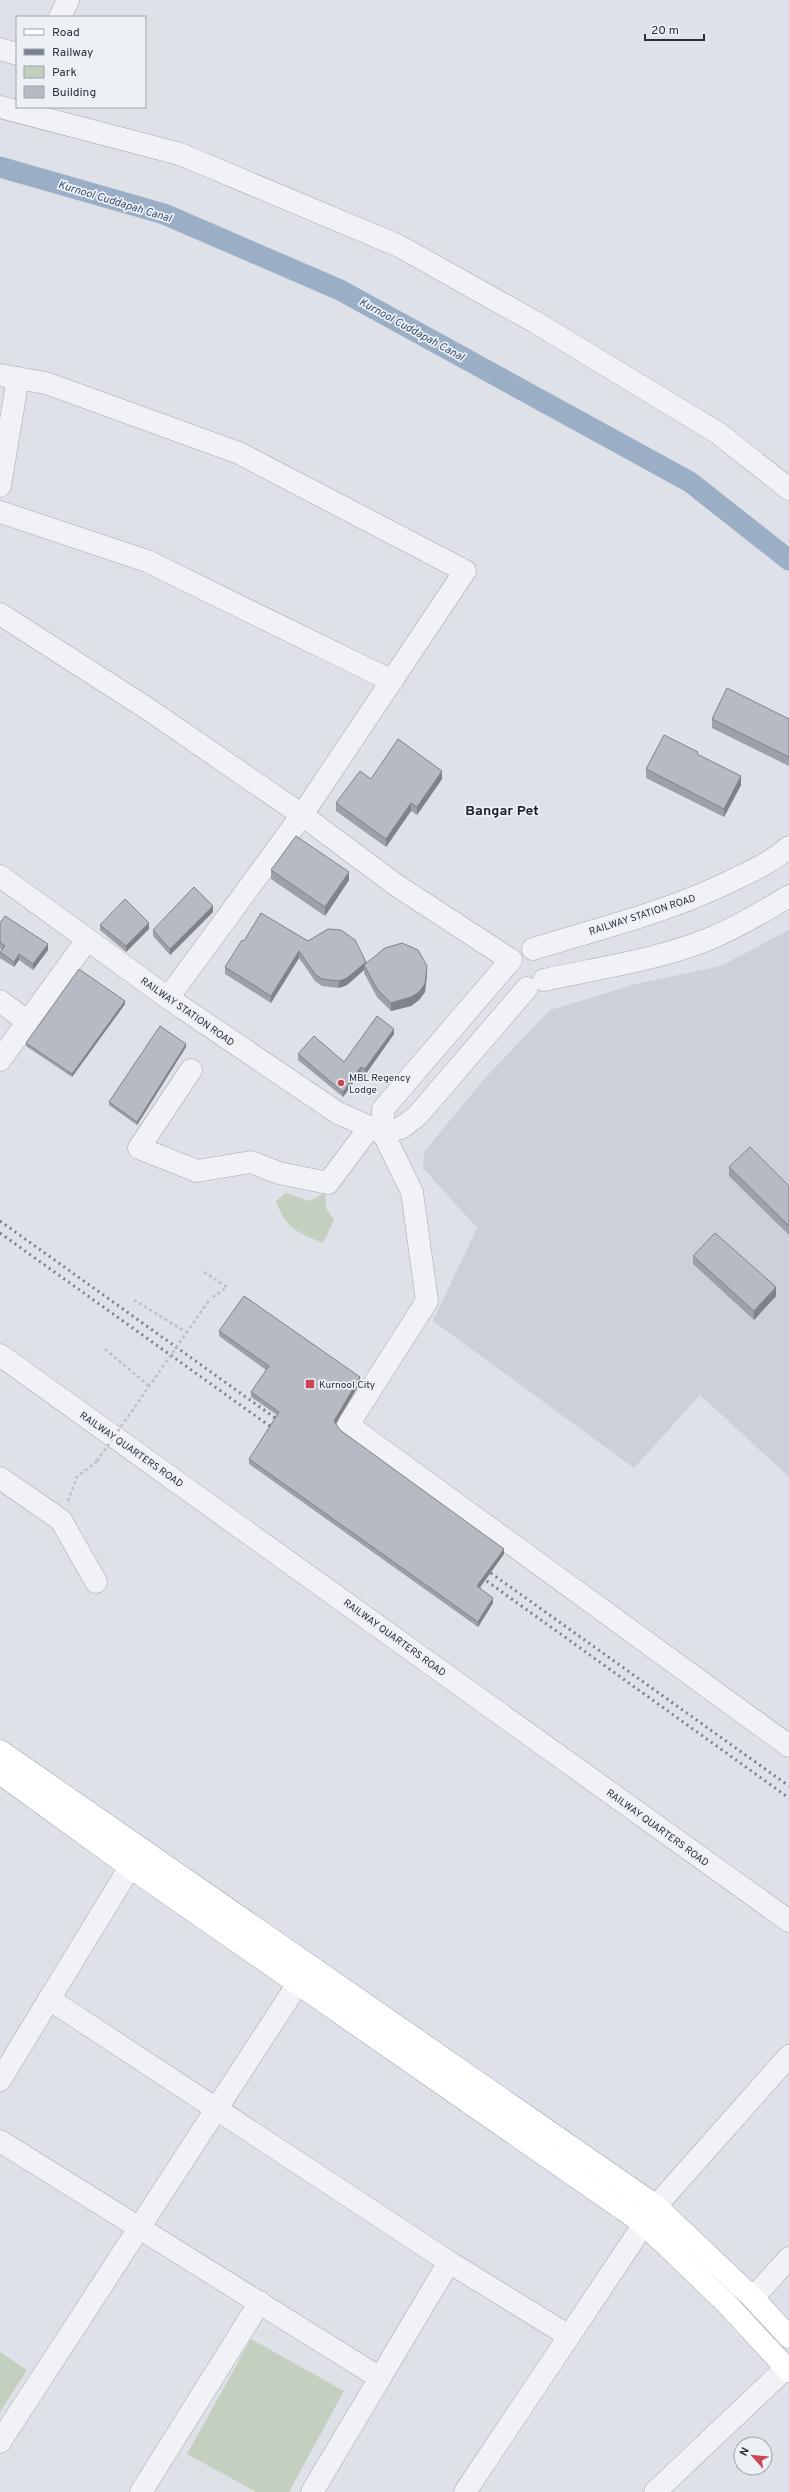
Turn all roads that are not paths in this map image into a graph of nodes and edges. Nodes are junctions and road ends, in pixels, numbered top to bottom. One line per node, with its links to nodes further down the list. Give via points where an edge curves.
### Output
1 (68, 0): 2 (street)
2 (60, 16)
3 (0, 49): 4 (street)
4 (16, 54)
5 (0, 107): 8 (street, via 180,154 399,246 535,322 711,429)
6 (9, 377): 7 (street); 11 (street, via 46,382 240,453 465,571)
7 (0, 486)
8 (789, 489)
9 (0, 512): 11 (street, via 147,561)
10 (0, 614): 12 (street, via 148,709)
11 (392, 681): 12 (street)
12 (302, 815): 18 (street, via 396,885); 20 (street)
13 (789, 847): 17 (street, RAILWAY STATION ROAD, via 774,860 670,907)
14 (0, 876): 16 (street, RAILWAY STATION ROAD)
15 (789, 896): 19 (street, via 756,918 708,939 659,954)
16 (87, 940): 20 (street, RAILWAY STATION ROAD); 22 (street)
17 (533, 949): 18 (street, via 520,951); 19 (street, via 547,962 548,968)
18 (511, 960): 19 (street, via 510,973 516,984); 25 (street, via 383,1109)
19 (536, 984): 25 (street, via 416,1116 401,1128)
20 (168, 998): 25 (street, RAILWAY STATION ROAD, via 338,1113)
21 (0, 1001): 22 (street)
22 (28, 1022): 23 (street)
23 (0, 1060)
24 (191, 1070): 25 (street, via 139,1148 196,1171 252,1162 279,1173 328,1183)
25 (376, 1130): 29 (street, via 412,1192 427,1301 348,1425)
26 (0, 1355): 32 (street, RAILWAY QUARTERS ROAD)
27 (0, 1478): 28 (street, via 61,1520)
28 (96, 1582)
29 (789, 1746)
30 (2, 1762): 31 (main road); 33 (main road)
31 (130, 1867): 34 (main road); 35 (street)
32 (789, 1921)
33 (310, 1965): 34 (street); 40 (main road)
34 (298, 1983): 38 (street); 41 (main road)
35 (49, 1999): 37 (street); 38 (street)
36 (789, 2056): 40 (street)
37 (0, 2080)
38 (218, 2109): 42 (street); 44 (street)
39 (0, 2141): 42 (street)
40 (656, 2206): 41 (street); 45 (main road)
41 (644, 2224): 47 (street); 49 (main road, via 726,2303)
42 (141, 2228): 46 (street); 51 (street)
43 (789, 2258): 45 (street)
44 (449, 2262): 47 (street); 50 (street)
45 (753, 2298): 48 (main road)
46 (260, 2302): 50 (street); 52 (street)
47 (569, 2336): 54 (street)
48 (789, 2337)
49 (787, 2370): 55 (street)
50 (380, 2378): 53 (street)
51 (0, 2442)
52 (141, 2492)
53 (312, 2492)
54 (465, 2492)
55 (655, 2492)

